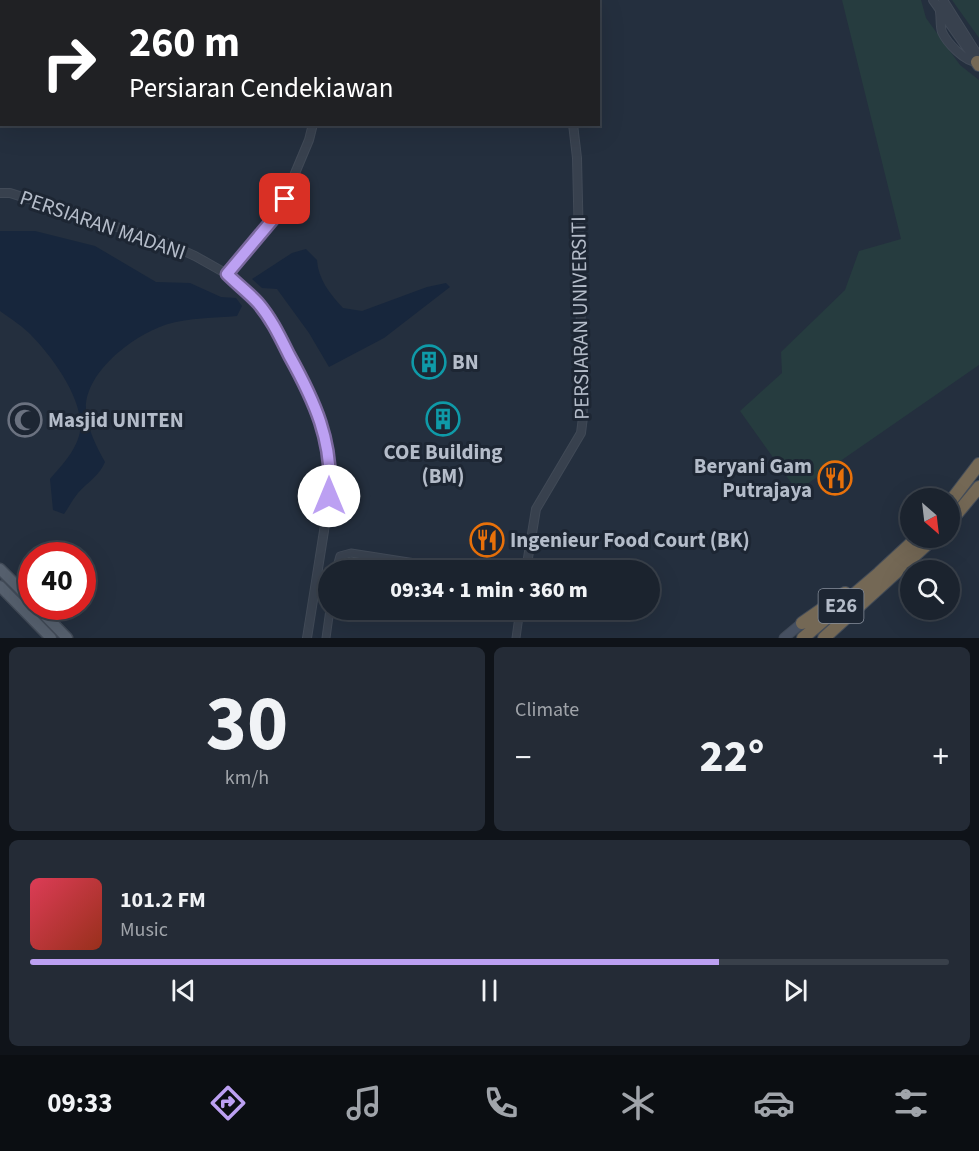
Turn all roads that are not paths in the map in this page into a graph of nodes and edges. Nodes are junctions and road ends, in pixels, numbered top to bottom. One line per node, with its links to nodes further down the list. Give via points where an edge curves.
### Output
1 (933, 0): 2 (street)
2 (941, 4): 3 (street); 3 (street, via 942,32 964,58)
3 (979, 61)
4 (313, 126): 9 (street, via 280,209)
5 (573, 126): 18 (street, PERSIARAN UNIVERSITI, via 583,417 581,432 536,509)
6 (0, 185): 7 (street)
7 (10, 193): 8 (street); 9 (street, PERSIARAN MADANI, via 164,242)
8 (0, 194)
9 (227, 274): 29 (street, PERSIARAN MADANI, via 273,323 322,423 330,479)
10 (979, 464): 12 (highway)
11 (979, 487): 13 (highway)
12 (960, 489)
13 (960, 510)
14 (906, 548): 20 (highway, E26)
15 (923, 548): 34 (highway, E26)
16 (339, 560): 17 (street, via 351,553)
17 (396, 560)
18 (528, 560)
19 (0, 569): 22 (main road)
20 (879, 573): 26 (highway); 33 (highway, E26)
21 (0, 586): 27 (main road)
22 (18, 587)
23 (50, 620): 28 (main road)
24 (328, 620): 30 (street)
25 (518, 620): 31 (street)
26 (802, 623): 32 (main road)
27 (51, 638)
28 (68, 638)
29 (307, 638)
30 (326, 638)
31 (516, 638)
32 (784, 638)
33 (803, 638)
34 (824, 638)

